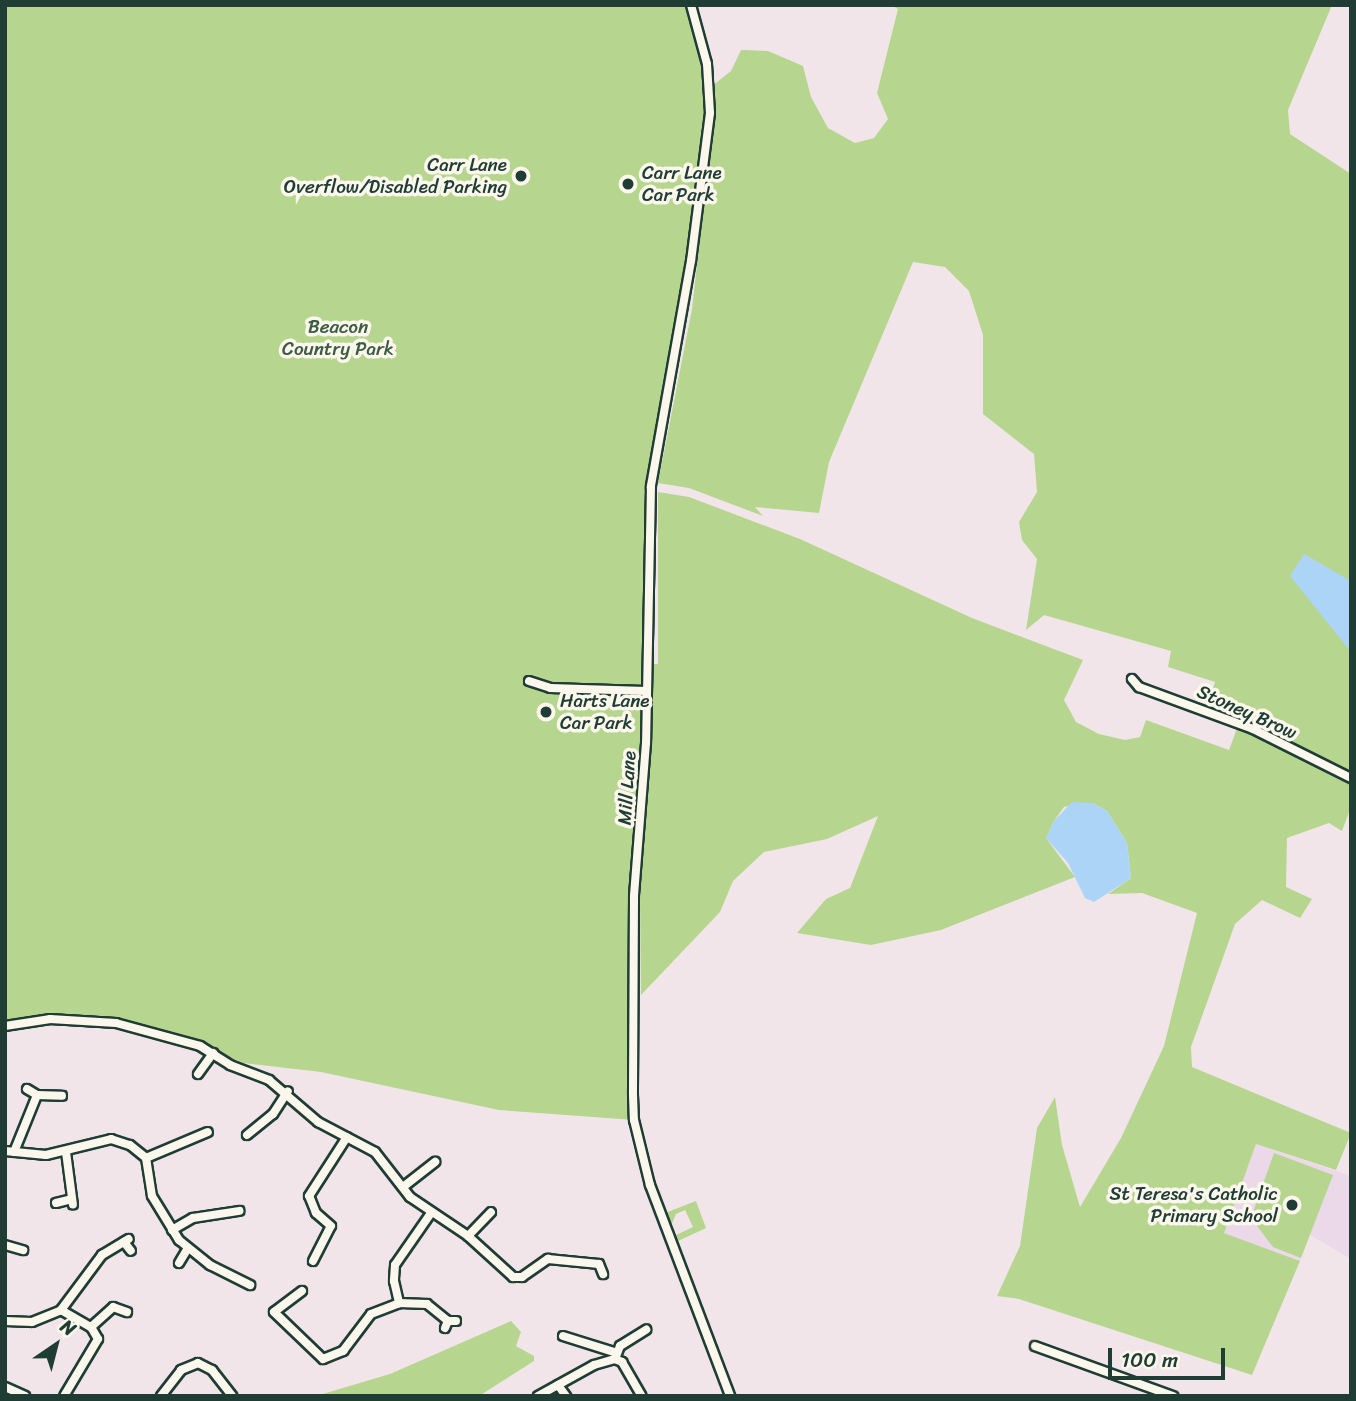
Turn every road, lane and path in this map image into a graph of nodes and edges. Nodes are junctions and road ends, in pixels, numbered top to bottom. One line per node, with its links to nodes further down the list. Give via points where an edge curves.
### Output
1 (691, 5): 4 (street, Mill Lane, via 707,64 710,113 691,261 651,486)
2 (1132, 679): 5 (street, Stoney Brow, via 1139,687 1253,729)
3 (529, 681): 4 (street, via 550,688)
4 (646, 691): 56 (street, Mill Lane, via 634,897 634,1120 650,1185)
5 (1351, 778)
6 (5, 1026): 7 (street, via 50,1019 116,1023 176,1035)
7 (213, 1053): 8 (street); 10 (street)
8 (196, 1074)
9 (27, 1089): 11 (street)
10 (288, 1091): 13 (street); 15 (street, via 318,1122)
11 (37, 1095): 12 (street); 16 (street)
12 (62, 1096)
13 (253, 1136)
14 (206, 1137): 18 (street)
15 (346, 1137): 20 (street, via 375,1152); 31 (street, via 309,1196 316,1213 335,1227)
16 (10, 1151): 17 (street)
17 (66, 1152): 18 (street, via 111,1139 130,1145); 21 (street, via 73,1202)
18 (146, 1158): 25 (street, via 152,1196)
19 (436, 1161): 20 (street)
20 (403, 1187): 24 (street)
21 (56, 1203)
22 (241, 1211): 25 (street, via 193,1218)
23 (492, 1212): 26 (street)
24 (431, 1213): 26 (street); 36 (street, via 395,1265)
25 (172, 1230): 28 (street)
26 (468, 1236): 33 (street, via 485,1256 517,1279 548,1259)
27 (5, 1245): 29 (street)
28 (188, 1248): 32 (street); 34 (street)
29 (23, 1250)
30 (131, 1251): 37 (street, via 127,1240 102,1255)
31 (312, 1257)
32 (179, 1263)
33 (606, 1269)
34 (251, 1285)
35 (303, 1292): 36 (street, via 272,1311 316,1355 330,1359 344,1351 371,1314)
36 (399, 1303): 40 (street, via 427,1304)
37 (61, 1310): 39 (street, via 32,1322); 41 (street)
38 (127, 1312): 41 (street, via 112,1303)
39 (5, 1321)
40 (450, 1323)
41 (91, 1327): 50 (street, via 96,1347)
42 (646, 1331): 45 (street)
43 (563, 1336): 45 (street)
44 (1035, 1346): 47 (street)
45 (615, 1356): 46 (street); 55 (street)
46 (558, 1385): 53 (street); 54 (street)
47 (1146, 1386): 57 (street); 58 (street)
48 (5, 1387): 49 (street)
49 (26, 1396)
50 (64, 1396)
51 (161, 1396): 52 (street, via 181,1370 198,1363 212,1370)
52 (232, 1396)
53 (538, 1396)
54 (566, 1396)
55 (642, 1396)
56 (730, 1396)
57 (1143, 1396)
58 (1173, 1396)

